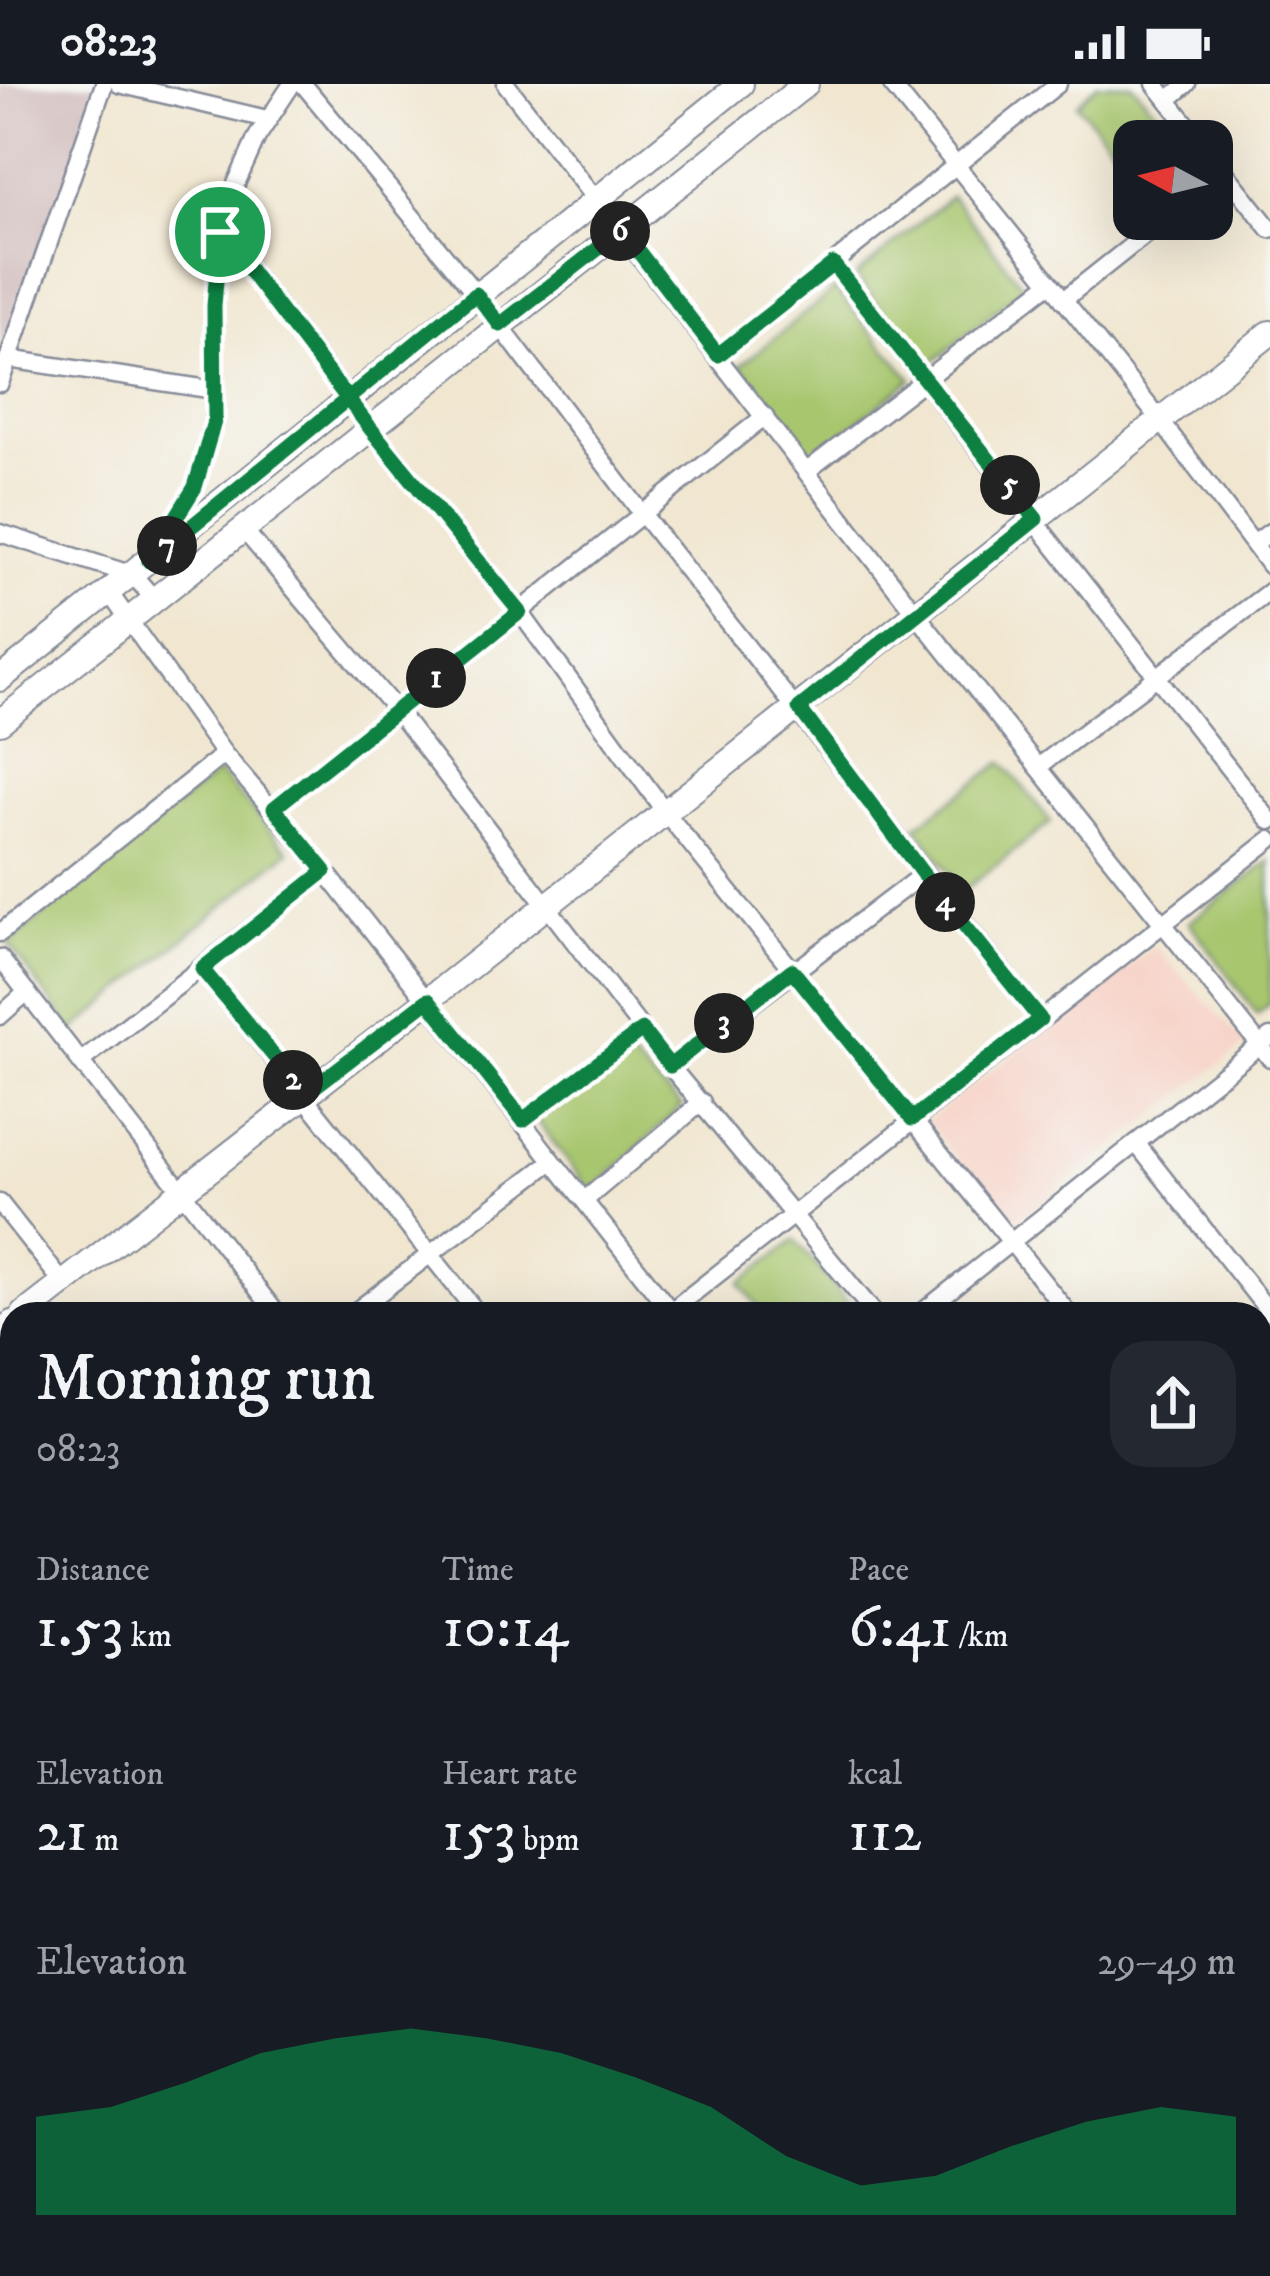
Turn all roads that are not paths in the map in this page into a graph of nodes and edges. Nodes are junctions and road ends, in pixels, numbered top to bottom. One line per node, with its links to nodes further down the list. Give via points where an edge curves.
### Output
1 (104, 84): 29 (street)
2 (119, 84): 13 (street)
3 (292, 84): 13 (street)
4 (303, 84): 24 (street)
5 (506, 84): 17 (street)
6 (741, 84): 17 (street)
7 (806, 84): 19 (street)
8 (891, 84): 15 (street)
9 (1058, 84): 15 (street)
10 (1155, 84): 12 (street)
11 (1187, 84): 12 (street)
12 (1168, 100): 14 (street)
13 (267, 119): 20 (street)
14 (1184, 120)
15 (956, 166): 22 (street); 23 (street)
16 (1233, 192): 18 (street)
17 (596, 197): 19 (street); 24 (street)
18 (1270, 229)
19 (622, 230): 26 (street); 28 (street)
20 (220, 232): 32 (street); 33 (street)
21 (1139, 240): 25 (street)
22 (833, 264): 28 (street); 30 (street)
23 (1050, 283): 25 (street); 30 (street)
24 (476, 294): 26 (street); 33 (street)
25 (1063, 300): 35 (street)
26 (500, 325): 36 (street); 38 (street)
27 (1270, 333): 35 (street)
28 (718, 355): 34 (street)
29 (8, 359): 31 (street); 32 (street)
30 (926, 379): 37 (street); 39 (street)
31 (0, 383)
32 (215, 390): 45 (street, via 195,487)
33 (348, 398): 36 (street); 45 (street)
34 (765, 416): 37 (street); 38 (street)
35 (1160, 420): 39 (street); 43 (street)
36 (370, 428): 40 (street); 49 (street)
37 (806, 471): 50 (street)
38 (644, 516): 49 (street); 54 (street)
39 (1036, 519): 50 (street); 52 (street)
40 (243, 529): 48 (street); 55 (street)
41 (1270, 532): 43 (street)
42 (0, 533): 45 (street)
43 (1254, 544): 44 (street)
44 (1270, 566)
45 (141, 568): 47 (street); 48 (street)
46 (1270, 591): 52 (street)
47 (108, 592): 51 (street); 53 (street)
48 (155, 600): 51 (street)
49 (520, 612): 55 (street); 60 (street)
50 (917, 615): 54 (street); 58 (street)
51 (128, 622): 56 (street); 57 (street)
52 (1158, 676): 58 (street); 61 (street)
53 (0, 679)
54 (799, 708): 60 (street); 64 (street)
55 (396, 710): 59 (street); 65 (street)
56 (0, 722)
57 (224, 754): 59 (street); 67 (street)
58 (1038, 767): 66 (street)
59 (274, 808): 63 (street)
60 (666, 813): 65 (street); 70 (street)
61 (1270, 821)
62 (1270, 840): 66 (street)
63 (325, 871): 69 (street); 72 (street)
64 (923, 874): 70 (street); 74 (street)
65 (545, 908): 72 (street); 75 (street)
66 (1162, 924): 74 (street); 76 (street)
67 (0, 933)
68 (0, 958): 71 (street)
69 (202, 969): 77 (street); 79 (street)
70 (792, 970): 78 (street); 81 (street)
71 (27, 992): 73 (street); 77 (street)
72 (428, 1000): 79 (street); 82 (street)
73 (0, 1016)
74 (1040, 1019): 81 (street)
75 (642, 1030): 78 (street); 82 (street)
76 (1266, 1047): 83 (street)
77 (80, 1062): 85 (street)
78 (670, 1066): 80 (street)
79 (305, 1094): 85 (street); 90 (street)
80 (702, 1102): 86 (street); 88 (street)
81 (912, 1119): 88 (street); 89 (street)
82 (523, 1120): 84 (street)
83 (1136, 1143): 89 (street); 101 (street)
84 (551, 1162): 86 (street); 90 (street)
85 (182, 1188): 91 (street); 93 (street)
86 (586, 1199): 96 (street)
87 (0, 1203): 91 (street)
88 (793, 1213): 97 (street); 98 (street)
89 (1010, 1240): 99 (street); 100 (street)
90 (432, 1256): 94 (street); 95 (street)
91 (63, 1283): 92 (street)
92 (39, 1302)
93 (268, 1302)
94 (369, 1302)
95 (468, 1302)
96 (663, 1302)
97 (684, 1302)
98 (864, 1302)
99 (935, 1302)
100 (1059, 1302)
101 (1261, 1302)

